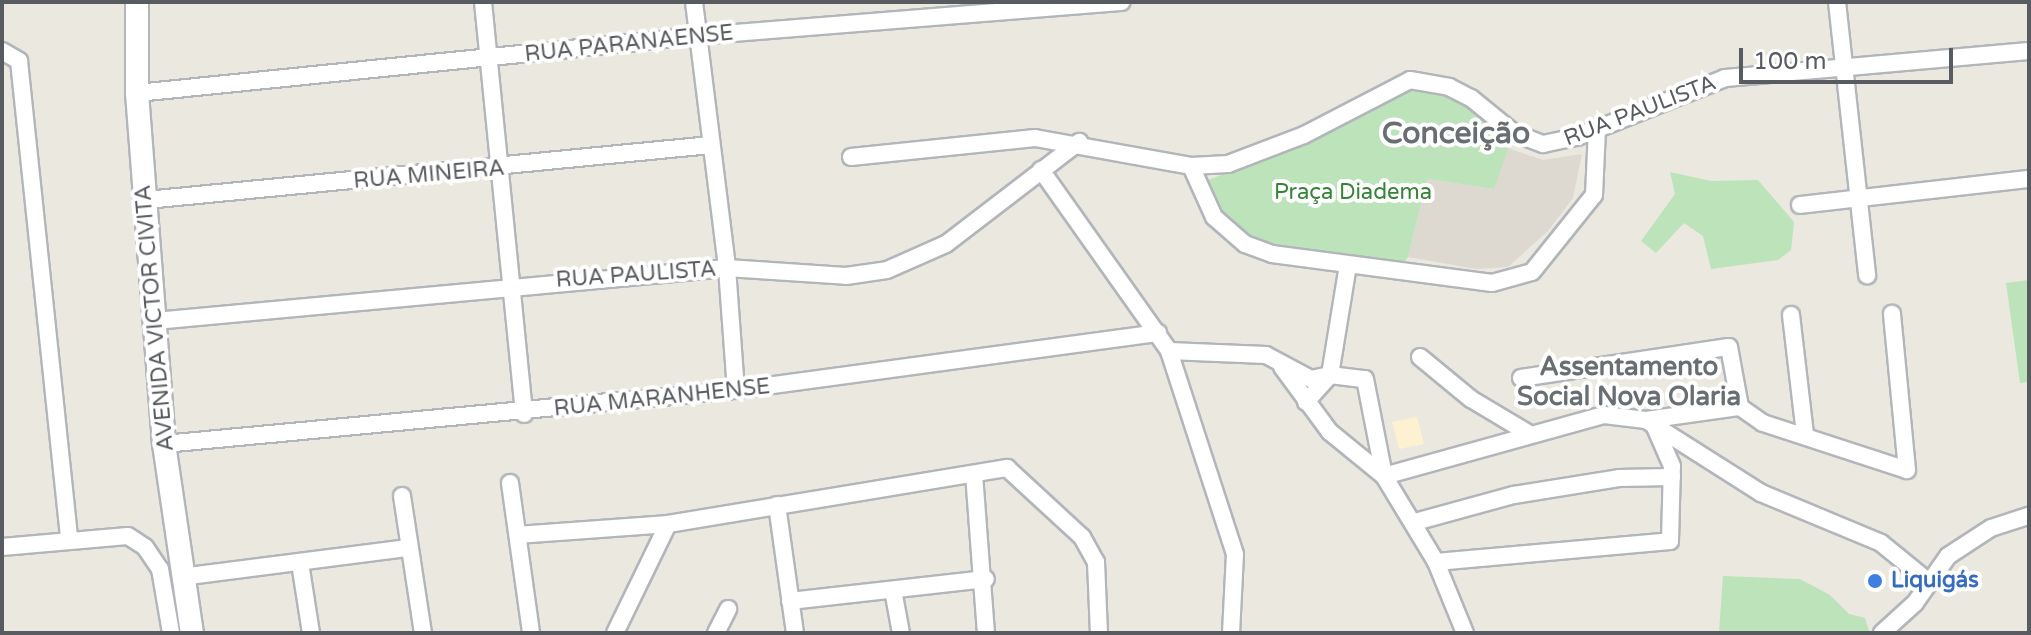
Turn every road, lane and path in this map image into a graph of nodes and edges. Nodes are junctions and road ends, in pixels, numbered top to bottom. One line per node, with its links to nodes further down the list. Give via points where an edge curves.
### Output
1 (137, 2): 11 (main road, AVENIDA VICTOR CIVITA)
2 (483, 2): 9 (street)
3 (694, 2): 6 (street)
4 (1122, 2): 6 (street, RUA PARANAENSE)
5 (1837, 2): 10 (street)
6 (697, 36): 9 (street, RUA PARANAENSE); 14 (street)
7 (2, 51): 54 (street, via 19,61)
8 (2029, 51): 10 (street, RUA PAULISTA)
9 (488, 59): 11 (street, RUA PARANAENSE); 17 (street)
10 (1844, 66): 12 (street, RUA PAULISTA, via 1725,78); 20 (street)
11 (137, 93): 21 (main road, AVENIDA VICTOR CIVITA)
12 (1597, 128): 16 (street, RUA PAULISTA, via 1561,143 1529,141 1471,98 1449,87 1410,80 1255,158); 23 (street, via 1594,195 1532,272 1492,283)
13 (1079, 142): 15 (street, RUA PAULISTA, via 985,140); 16 (street, RUA PAULISTA); 18 (street, RUA PAULISTA)
14 (711, 145): 17 (street, RUA MINEIRA); 24 (street)
15 (851, 157)
16 (1191, 166): 23 (street, via 1214,217 1245,244 1272,254)
17 (500, 169): 21 (street, RUA MINEIRA); 26 (street)
18 (1041, 170): 24 (street, RUA PAULISTA, via 946,244 887,270 846,276); 30 (street)
19 (2029, 179): 20 (street)
20 (1858, 196): 22 (street); 25 (street)
21 (146, 200): 29 (main road, AVENIDA VICTOR CIVITA)
22 (1800, 205)
23 (1348, 265): 34 (street)
24 (727, 268): 26 (street, RUA PAULISTA); 36 (street)
25 (1867, 275)
26 (510, 285): 29 (street, RUA PAULISTA); 39 (street)
27 (1892, 314): 42 (street, via 1909,466 1903,472)
28 (1791, 315): 42 (street)
29 (155, 321): 43 (main road, AVENIDA VICTOR CIVITA)
30 (1158, 333): 31 (street); 36 (street, RUA MARANHENSE)
31 (1169, 351): 33 (street); 76 (street, via 1235,554)
32 (1420, 357): 41 (street, via 1471,399)
33 (1276, 360): 34 (street, via 1304,377); 37 (street)
34 (1330, 375): 37 (street); 45 (street, via 1368,382)
35 (1521, 378): 38 (street, via 1729,347)
36 (736, 390): 39 (street, RUA MARANHENSE)
37 (1306, 402): 45 (street, via 1330,432)
38 (1740, 407): 40 (street); 42 (street, via 1763,423)
39 (524, 414): 43 (street, RUA MARANHENSE)
40 (1649, 422): 41 (street, via 1604,415); 46 (street, via 1671,460); 61 (street, via 1761,493 1881,543)
41 (1528, 433): 45 (street)
42 (1805, 435)
43 (164, 444): 59 (main road, AVENIDA VICTOR CIVITA)
44 (974, 474): 49 (street); 60 (street); 75 (street, via 1007,468 1082,537 1096,562)
45 (1384, 476): 51 (street)
46 (1672, 477): 51 (street, via 1619,478 1514,495); 57 (street, via 1670,541)
47 (510, 483): 53 (street)
48 (402, 496): 56 (street)
49 (777, 505): 52 (street); 63 (street)
50 (2029, 516): 61 (street, via 1967,542 1948,556)
51 (1415, 522): 57 (street)
52 (668, 524): 53 (street); 70 (street)
53 (518, 535): 69 (street)
54 (69, 540): 55 (street); 65 (street, via 127,536 145,547 160,569)
55 (2, 547)
56 (408, 548): 58 (street); 68 (street)
57 (1436, 562): 77 (street)
58 (300, 563): 59 (street); 67 (street)
59 (181, 577): 66 (main road, AVENIDA VICTOR CIVITA)
60 (986, 579): 62 (street); 74 (street)
61 (1930, 583): 78 (street)
62 (893, 590): 63 (street); 73 (street)
63 (790, 601): 72 (street)
64 (728, 609): 71 (street)
65 (171, 633)
66 (192, 633)
67 (311, 633)
68 (423, 633)
69 (531, 633)
70 (615, 633)
71 (716, 633)
72 (795, 633)
73 (901, 633)
74 (986, 633)
75 (1099, 633)
76 (1231, 633)
77 (1465, 633)
78 (1882, 633)

